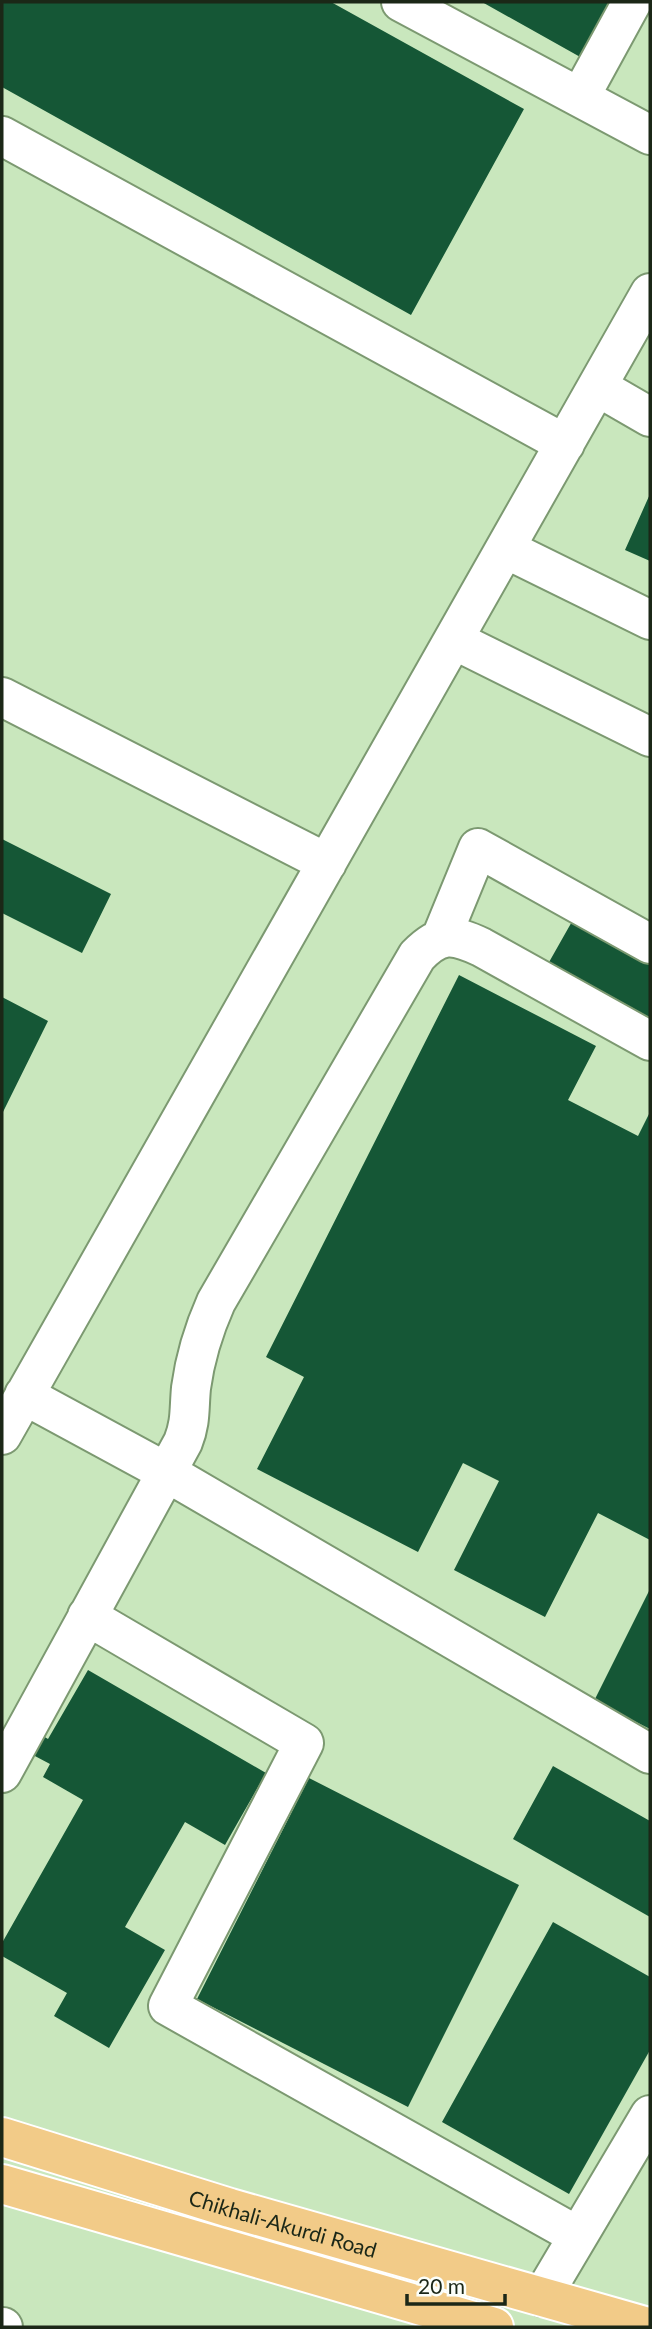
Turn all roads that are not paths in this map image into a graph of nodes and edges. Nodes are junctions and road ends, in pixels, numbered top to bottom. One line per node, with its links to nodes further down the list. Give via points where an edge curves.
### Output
1 (401, 2): 3 (street)
2 (632, 2): 3 (street)
3 (580, 97): 4 (street)
4 (650, 135)
5 (2, 136): 9 (street)
6 (650, 293): 7 (street)
7 (598, 387): 8 (street); 9 (street)
8 (650, 416)
9 (565, 444): 10 (street)
10 (506, 549): 11 (street); 12 (street)
11 (650, 620)
12 (454, 640): 14 (street); 15 (street)
13 (2, 697): 15 (street)
14 (650, 737)
15 (327, 863): 19 (street)
16 (441, 938): 17 (street, via 478,848); 18 (street, via 458,937 481,947); 20 (street, via 416,956 216,1302 203,1330 191,1387 190,1424)
17 (650, 944)
18 (650, 1041)
19 (9, 1416): 20 (street)
20 (166, 1472): 21 (street); 22 (street)
21 (88, 1616): 23 (street); 27 (street, via 304,1743 168,2006)
22 (650, 1754)
23 (2, 1773)
24 (650, 2115): 27 (street)
25 (2, 2137): 28 (main road, Chikhali-Akurdi Road)
26 (2, 2184): 29 (main road, Chikhali-Akurdi Road)
27 (578, 2236): 28 (street)
28 (542, 2297): 30 (main road, Chikhali-Akurdi Road)
29 (494, 2327)
30 (648, 2327)

